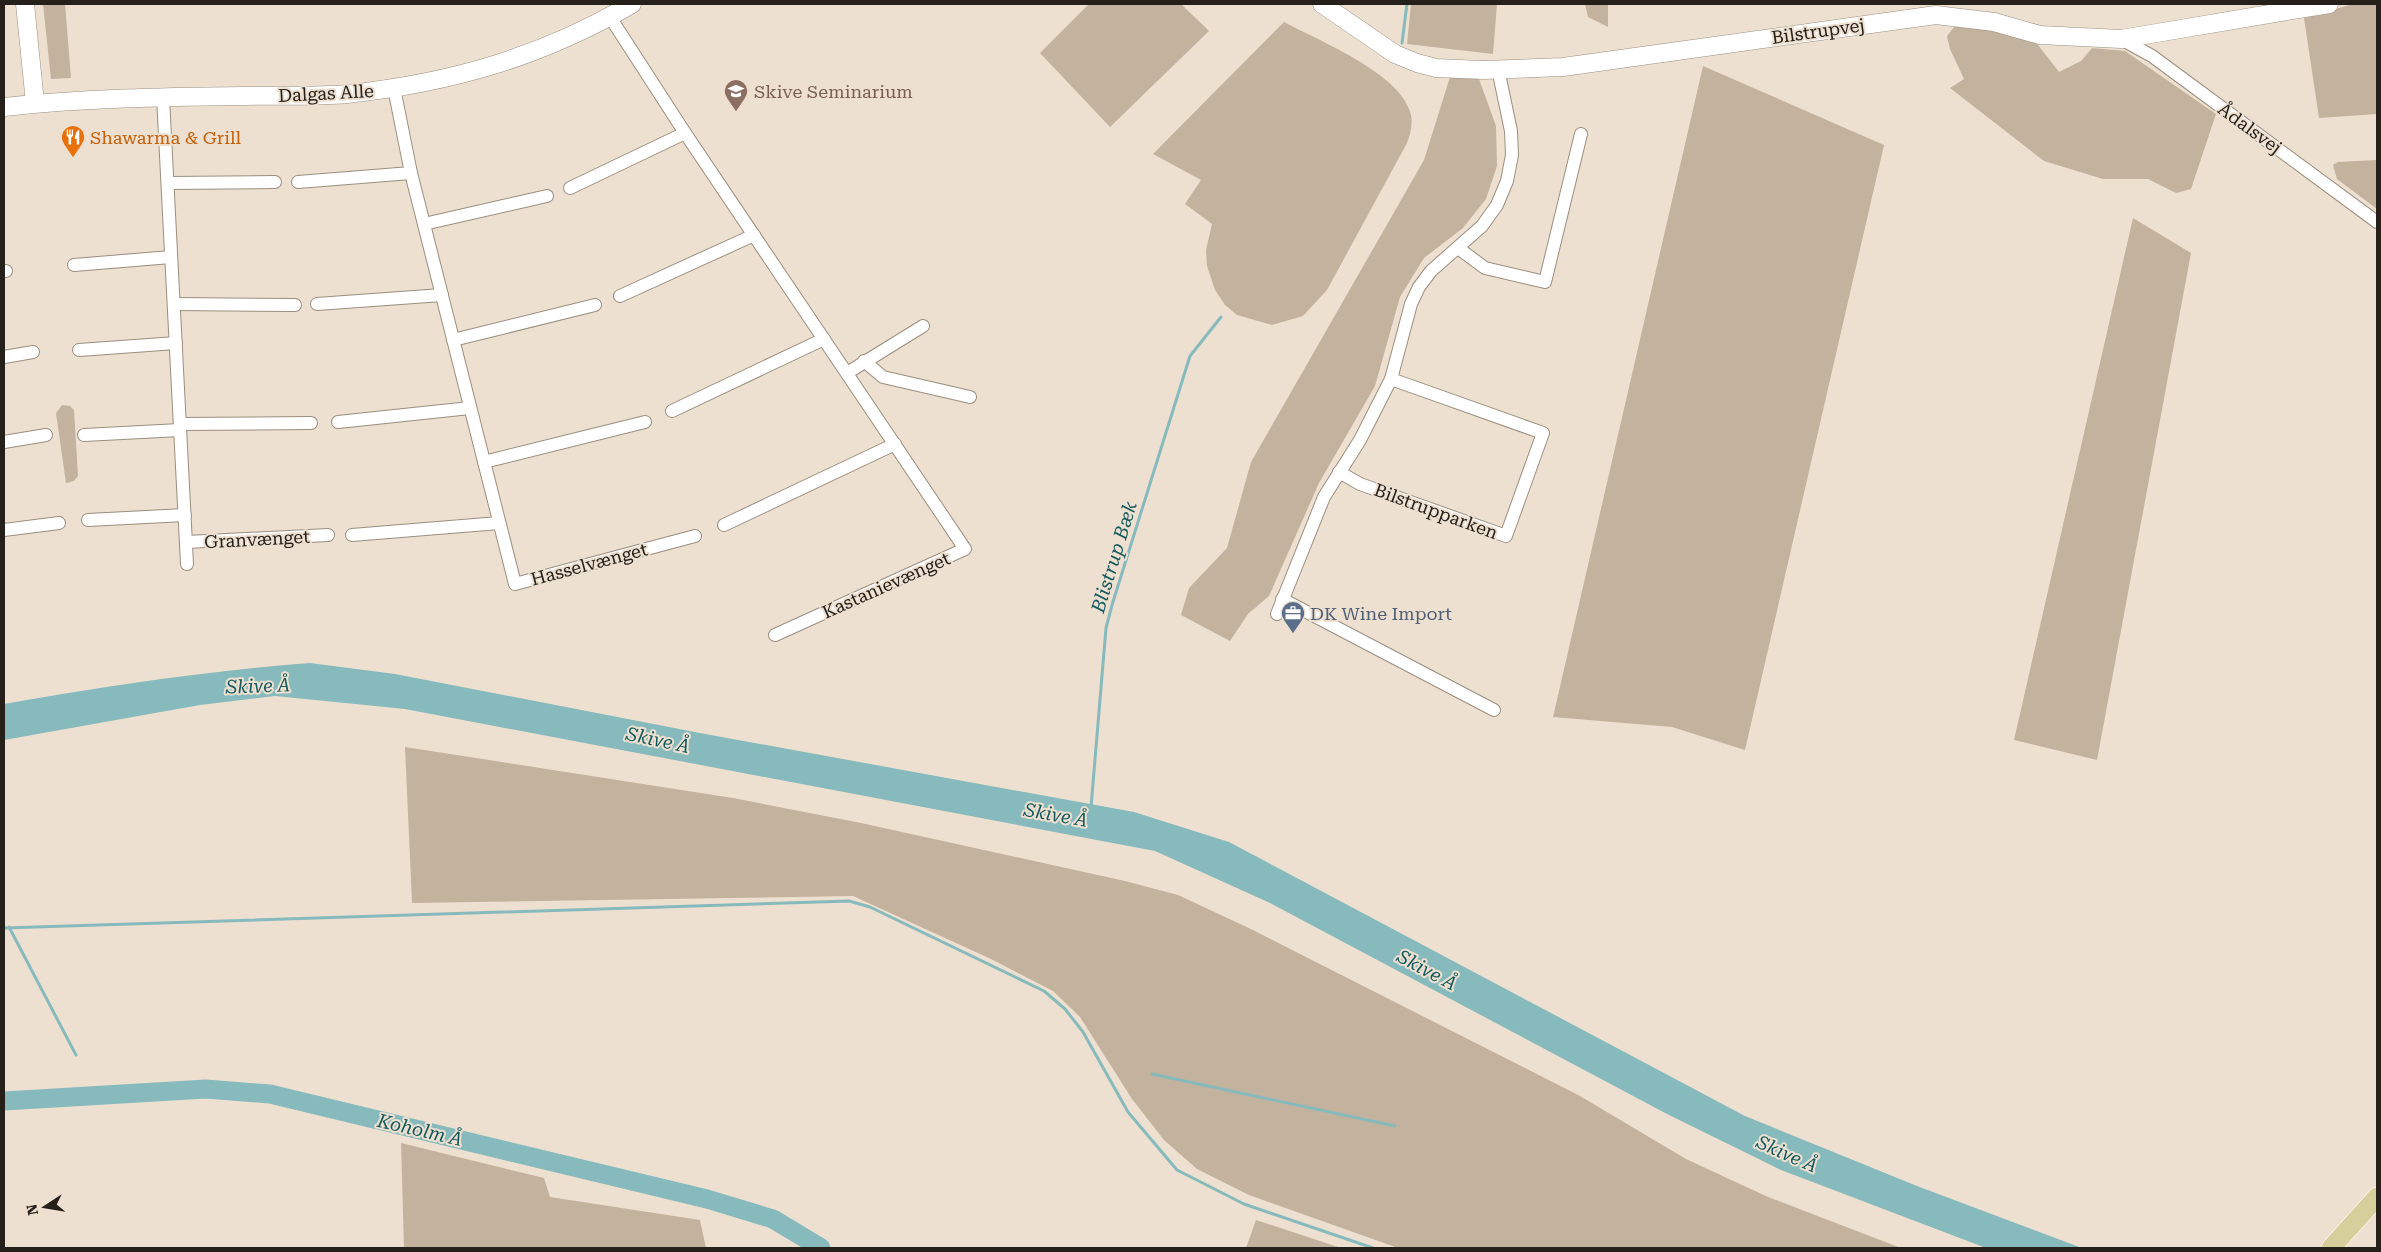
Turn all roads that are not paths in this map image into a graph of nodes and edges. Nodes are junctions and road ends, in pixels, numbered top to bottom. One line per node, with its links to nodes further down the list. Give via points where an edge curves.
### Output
1 (25, 4): 10 (street)
2 (632, 4): 5 (street, Dalgas Alle)
3 (1322, 4): 7 (street, Bilstrupvej, via 1395,54 1417,63 1436,68)
4 (2328, 4): 6 (street, Bilstrupvej)
5 (610, 17): 8 (street, Dalgas Alle, via 571,37 504,63 444,80); 12 (street, Kastanievænget)
6 (2121, 39): 7 (street, Bilstrupvej, via 2040,35 1994,22 1936,15 1563,66); 20 (street, Ådalsvej, via 2152,56)
7 (1498, 69): 23 (street, via 1511,131 1512,155 1507,181 1497,205 1482,226)
8 (394, 88): 9 (street, Dalgas Alle, via 344,94); 14 (street, Hasselvænget)
9 (163, 97): 10 (street, Dalgas Alle); 17 (street, Granvænget)
10 (35, 103): 11 (street, Dalgas Alle)
11 (4, 107)
12 (685, 133): 18 (street); 22 (street, Kastanievænget)
13 (1581, 134): 23 (street, via 1545,282 1485,268)
14 (411, 173): 16 (street); 21 (street, Hasselvænget)
15 (275, 182): 17 (street)
16 (298, 182)
17 (168, 183): 24 (street, Granvænget)
18 (570, 188)
19 (547, 196): 21 (street)
20 (2377, 222)
21 (424, 224): 26 (street, Hasselvænget)
22 (754, 235): 27 (street); 33 (street, Kastanievænget)
23 (1458, 248): 41 (street, via 1419,286)
24 (171, 257): 25 (street); 28 (street, Granvænget)
25 (74, 265)
26 (442, 296): 29 (street); 34 (street, Hasselvænget)
27 (620, 296)
28 (174, 304): 30 (street); 35 (street, Granvænget)
29 (317, 304)
30 (295, 305)
31 (595, 305): 34 (street)
32 (923, 326): 39 (street)
33 (824, 339): 40 (street, Kastanievænget); 44 (street)
34 (453, 340): 43 (street, Hasselvænget)
35 (176, 344): 36 (street); 48 (street, Granvænget)
36 (79, 350)
37 (33, 352): 38 (street)
38 (4, 356)
39 (864, 361): 40 (street); 42 (street, via 883,377)
40 (847, 374): 52 (street, Kastanievænget)
41 (1391, 379): 54 (street, via 1360,440); 54 (street, Bilstrupparken, via 1543,434 1506,536 1360,484)
42 (970, 397)
43 (470, 408): 45 (street); 53 (street, Hasselvænget)
44 (672, 411)
45 (338, 422)
46 (645, 422): 53 (street)
47 (311, 423): 48 (street)
48 (180, 427): 50 (street); 55 (street, Granvænget)
49 (46, 435): 51 (street)
50 (84, 435)
51 (4, 442)
52 (895, 444): 59 (street); 68 (street, Kastanievænget, via 965,549)
53 (484, 462): 58 (street, Hasselvænget)
54 (1339, 472): 66 (street, via 1311,524)
55 (185, 515): 56 (street, Granvænget); 64 (street, Granvænget)
56 (88, 520)
57 (59, 523): 60 (street)
58 (499, 523): 62 (street); 63 (street, Hasselvænget, via 515,584)
59 (724, 525)
60 (4, 530)
61 (328, 535): 64 (street, Granvænget)
62 (352, 535)
63 (695, 536)
64 (186, 542): 65 (street, Granvænget)
65 (187, 564)
66 (1282, 598): 67 (street); 69 (street)
67 (1277, 614)
68 (774, 635)
69 (1494, 710)
70 (2377, 1197): 71 (main road)
71 (2331, 1248)

